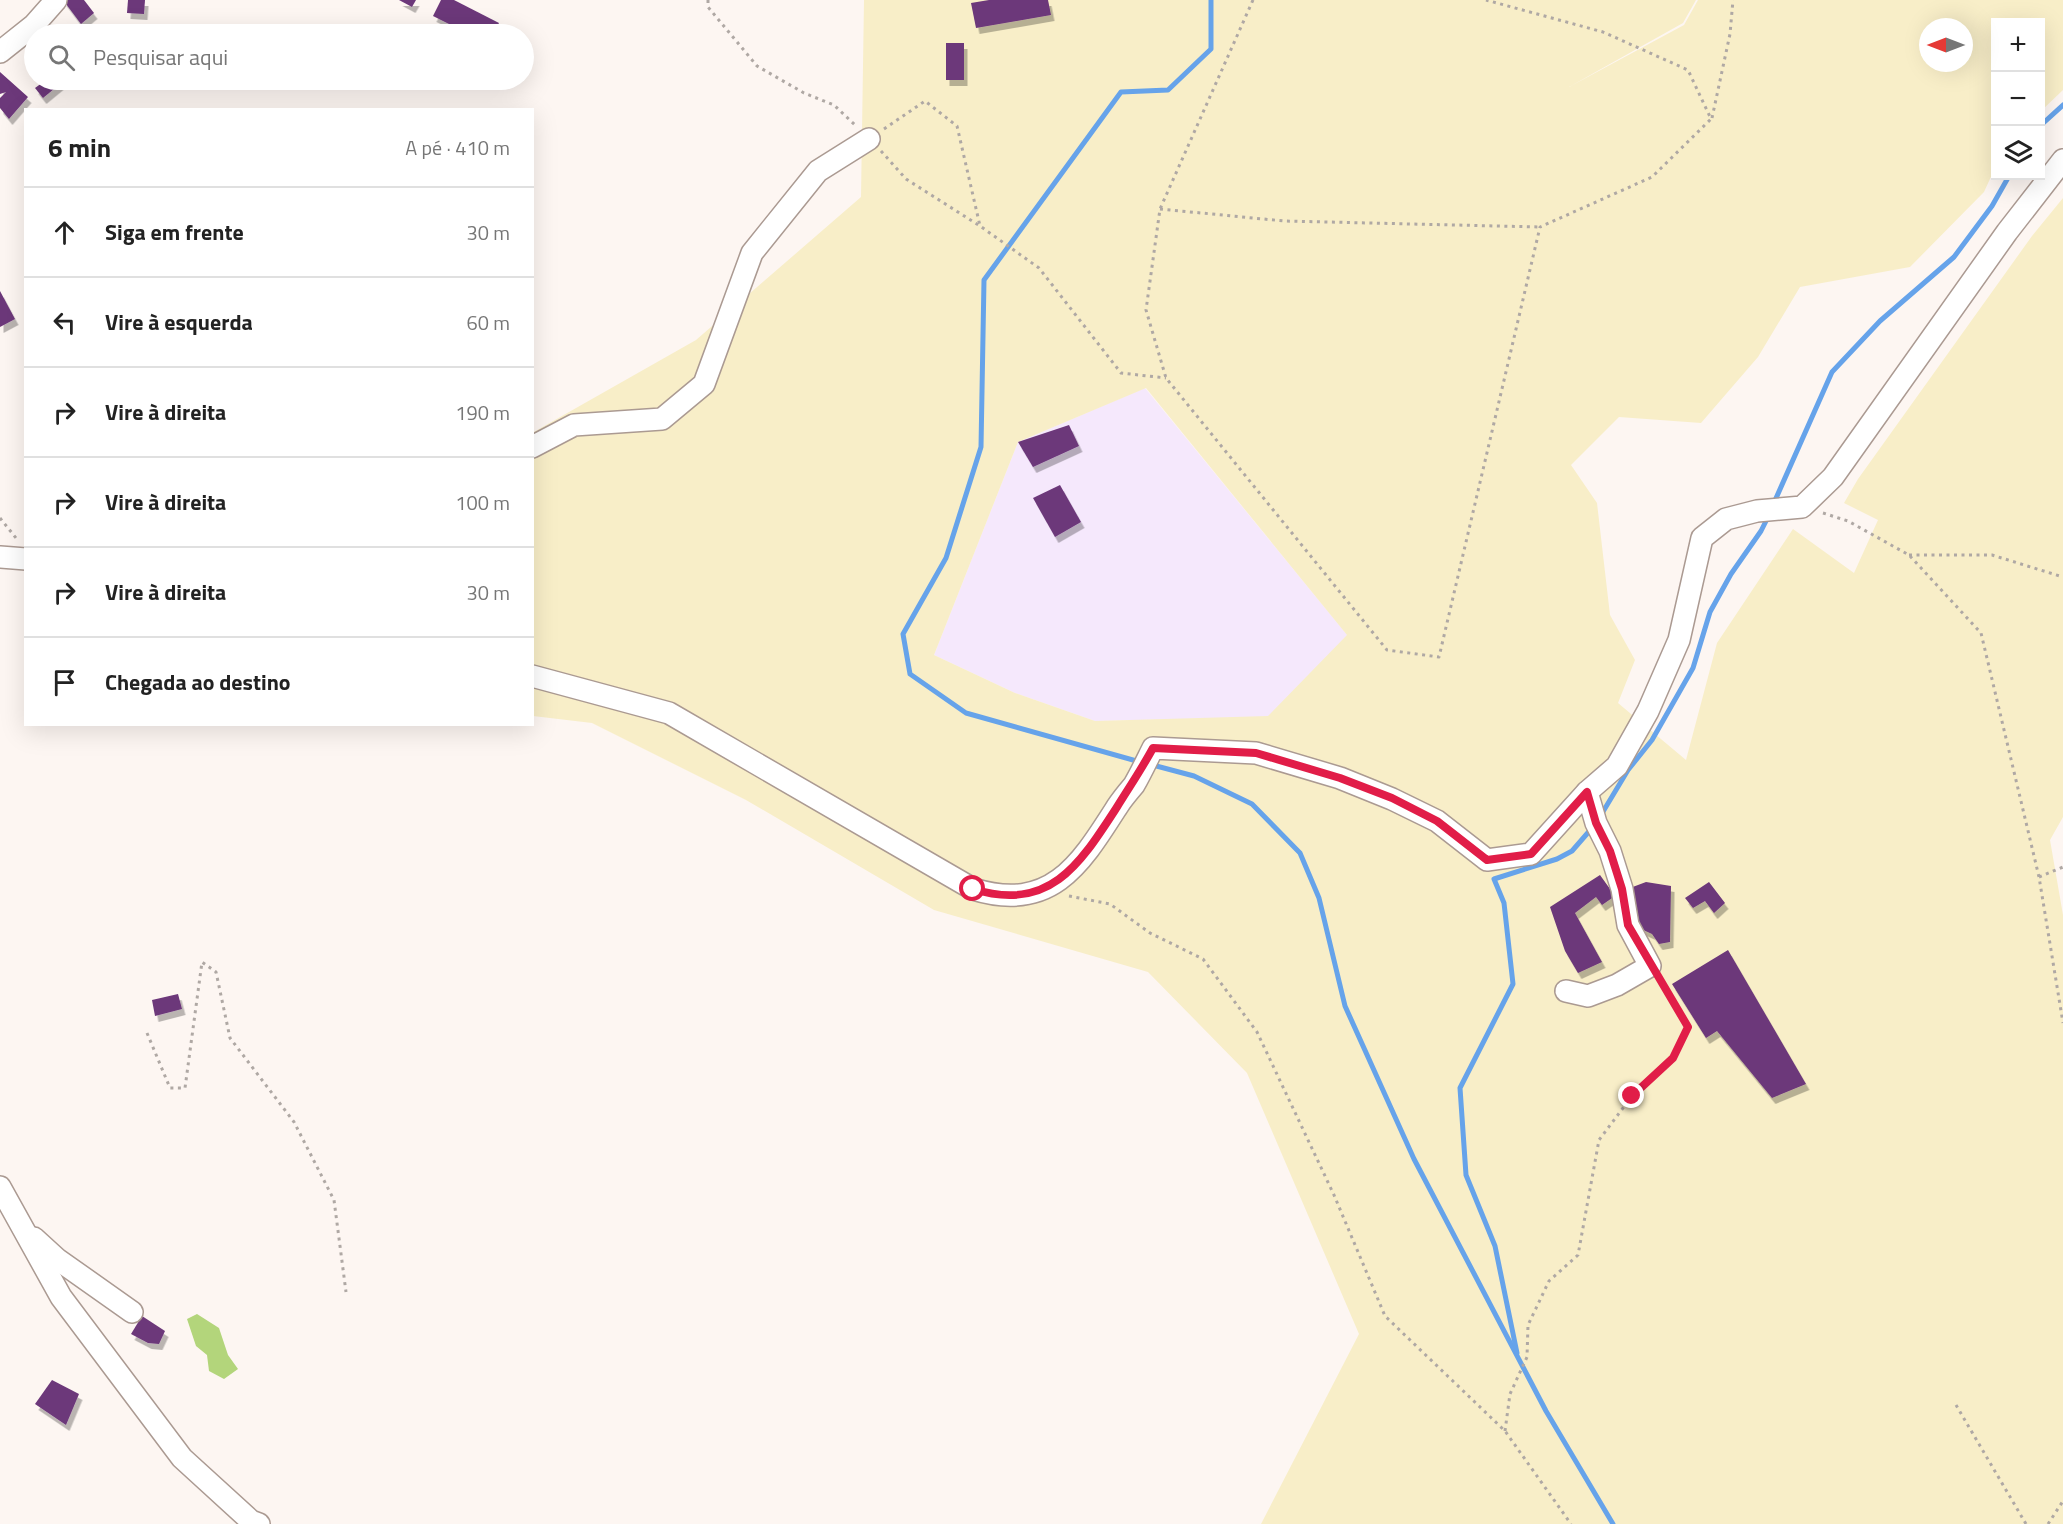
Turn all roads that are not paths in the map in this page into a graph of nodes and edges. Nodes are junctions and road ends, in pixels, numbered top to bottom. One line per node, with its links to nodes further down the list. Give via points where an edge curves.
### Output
1 (56, 0): 2 (street)
2 (36, 24)
3 (24, 34): 4 (street)
4 (0, 52)
5 (869, 139): 7 (street, via 818,171 752,253 704,384 662,419 574,425)
6 (2063, 160): 11 (street, via 2007,232 1833,477 1802,507 1757,511 1726,519 1702,538 1679,640 1648,711 1617,766)
7 (534, 446)
8 (23, 551): 9 (street)
9 (0, 557)
10 (534, 677): 11 (street, via 669,713 973,889 998,897 1055,884 1078,865 1134,784 1153,748 1256,753 1340,778 1437,821 1487,860 1531,854)
11 (1587, 792): 12 (street, via 1622,889 1628,925 1650,966 1588,996)
12 (1566, 991)
13 (0, 1187): 14 (street)
14 (19, 1223): 15 (street, via 57,1260); 16 (street, via 61,1297 182,1458)
15 (132, 1312)
16 (259, 1524)

